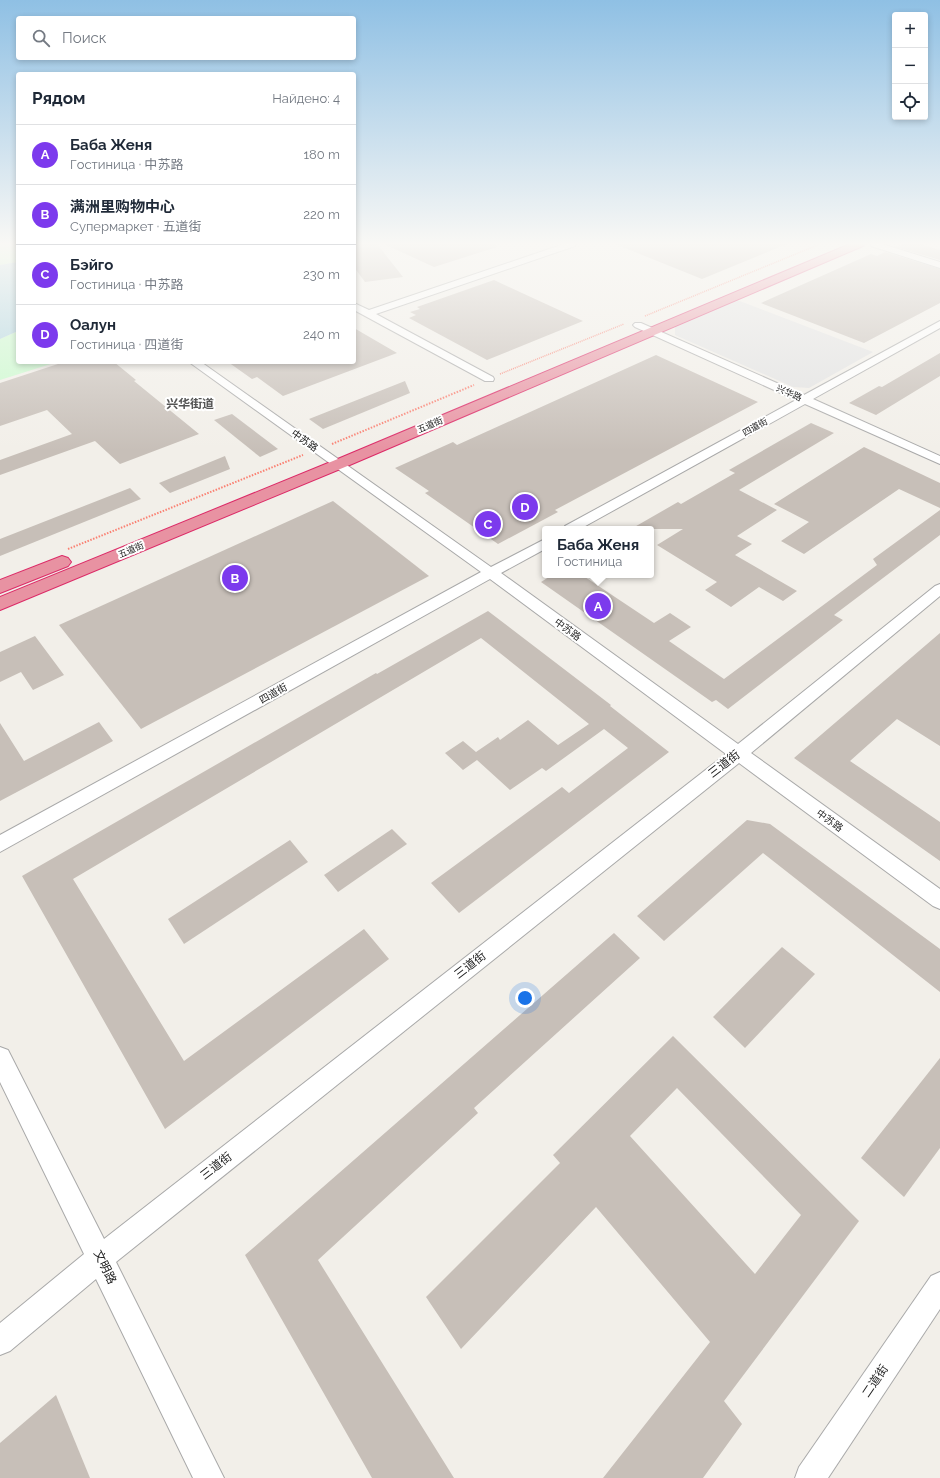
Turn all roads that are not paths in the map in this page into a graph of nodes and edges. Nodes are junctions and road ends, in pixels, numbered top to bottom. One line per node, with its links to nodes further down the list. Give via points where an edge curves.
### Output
1 (371, 313): 4 (street)
2 (667, 313): 6 (highway, 五道街)
3 (671, 313): 6 (highway, 五道街)
4 (368, 314): 8 (street)
5 (940, 324): 9 (street, 四道街)
6 (638, 325): 9 (street, 兴华路); 10 (highway, 五道街); 10 (highway, 五道街)
7 (197, 364): 10 (street, 中苏路)
8 (489, 379)
9 (804, 400): 11 (street, 兴华路); 12 (street, 四道街)
10 (330, 453): 15 (street, 中苏路); 18 (highway, 五道街)
11 (940, 460)
12 (575, 526)
13 (542, 545): 15 (street, 四道街)
14 (70, 553): 16 (highway)
15 (491, 573): 19 (street, 中苏路); 20 (street, 四道街)
16 (0, 587)
17 (940, 589): 19 (street, 三道街)
18 (0, 604)
19 (739, 753): 21 (street, 中苏路); 23 (street, 三道街)
20 (0, 844)
21 (940, 900)
22 (0, 1058): 23 (street, 文明路)
23 (100, 1258): 25 (street, 三道街); 26 (street, 文明路)
24 (940, 1285): 27 (street, 二道街)
25 (0, 1341)
26 (209, 1478)
27 (810, 1478)

